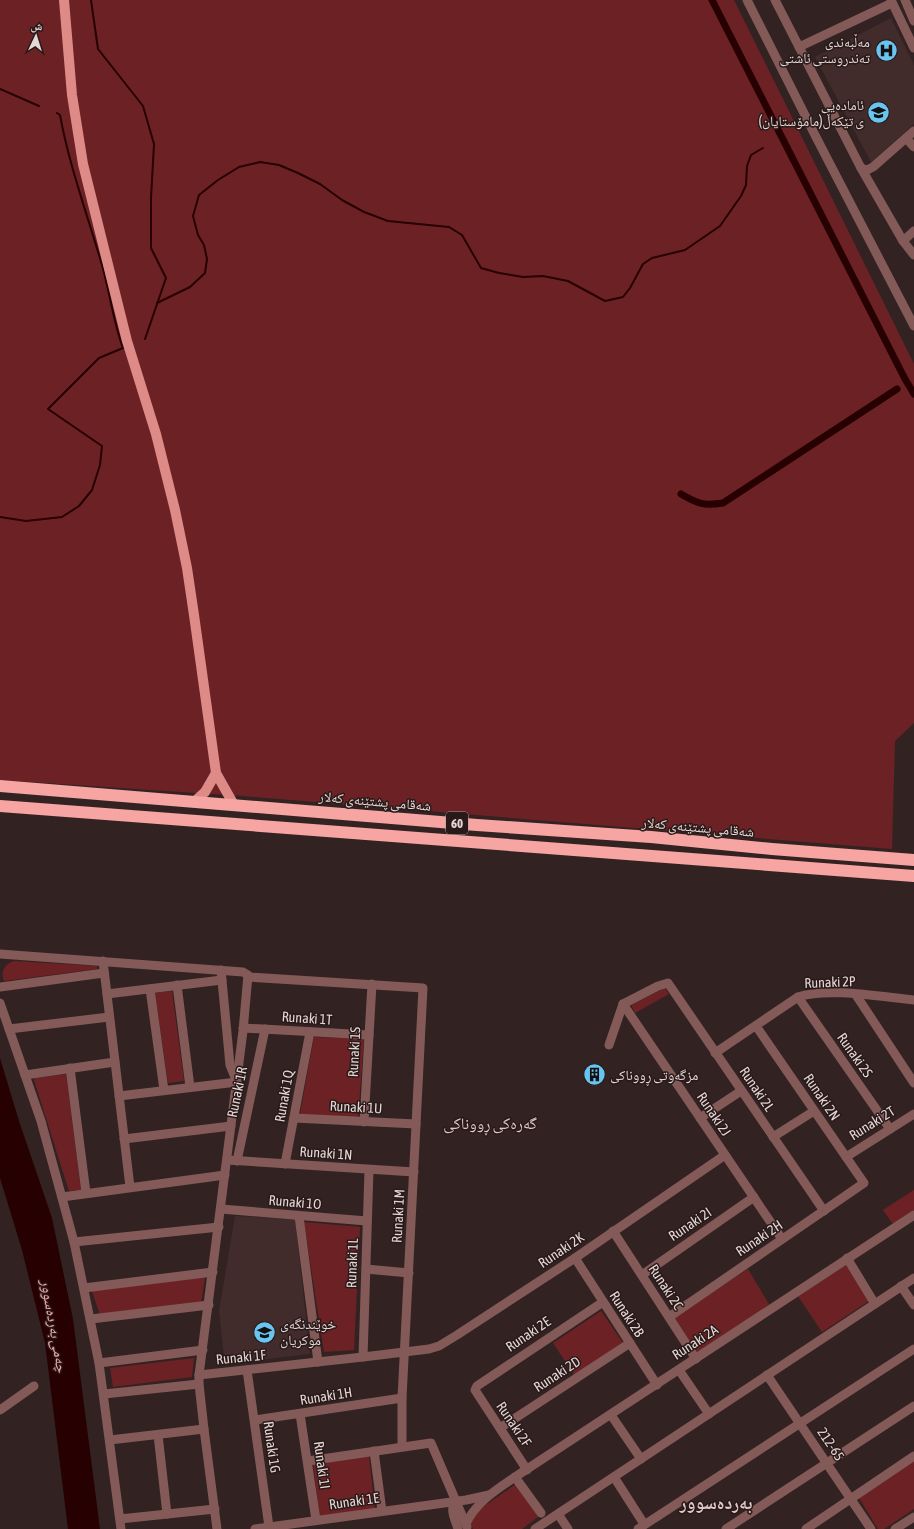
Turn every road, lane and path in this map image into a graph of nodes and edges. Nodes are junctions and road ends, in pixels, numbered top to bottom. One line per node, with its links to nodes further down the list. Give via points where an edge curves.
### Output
1 (64, 0): 17 (main road, via 72,95 82,157 127,341 156,434 182,539)
2 (747, 0): 16 (street)
3 (775, 0): 7 (street)
4 (905, 0): 6 (street)
5 (892, 1): 7 (street); 8 (street)
6 (914, 21)
7 (799, 47): 12 (street)
8 (914, 48)
9 (914, 131): 10 (street)
10 (906, 138): 11 (street); 12 (street, via 871,168)
11 (914, 147)
12 (860, 168): 14 (street)
13 (914, 232): 14 (street)
14 (903, 241): 15 (street)
15 (914, 255)
16 (914, 326)
17 (216, 773): 19 (main road, via 205,792); 20 (main road)
18 (0, 786): 19 (highway, شەقامی پشتێنەی کەلار / 60)
19 (194, 802): 20 (highway, شەقامی پشتێنەی کەلار / 60)
20 (234, 805): 22 (highway, شەقامی پشتێنەی کەلار / 60)
21 (0, 806): 23 (highway, 60)
22 (558, 831): 23 (highway, via 554,835); 24 (highway, شەقامی پشتێنەی کەلار / 60)
23 (557, 849): 25 (highway, 60)
24 (914, 860)
25 (914, 876)
26 (0, 954): 27 (street)
27 (103, 961): 28 (street); 29 (street)
28 (221, 970): 30 (street, via 243,972); 31 (street)
29 (104, 973): 34 (street); 36 (street)
30 (248, 977): 32 (street); 44 (street)
31 (222, 980): 33 (street); 54 (street, via 230,1065)
32 (372, 984): 48 (street, Runaki 1S); 65 (street, Runaki 1M, via 423,988)
33 (177, 986): 35 (street); 56 (street)
34 (0, 987)
35 (150, 989): 36 (street); 57 (street)
36 (106, 994): 42 (street)
37 (856, 995): 38 (street, Runaki 2P, via 807,994); 39 (street, Runaki 2P); 55 (street)
38 (798, 997): 43 (street, Runaki 2P); 67 (street, Runaki 2S)
39 (914, 1000)
40 (0, 1003): 45 (street)
41 (624, 1004): 49 (street); 50 (street, Runaki 2L, via 668,983); 63 (street, Runaki 2J)
42 (109, 1017): 45 (street); 51 (street)
43 (756, 1026): 50 (street, Runaki 2P); 60 (street, Runaki 2N)
44 (243, 1028): 46 (street, Runaki 1T); 54 (street)
45 (9, 1029): 53 (street)
46 (265, 1029): 47 (street, Runaki 1T); 73 (street, Runaki 1R)
47 (310, 1032): 48 (street, Runaki 1T); 62 (street, Runaki 1Q)
48 (369, 1035): 64 (street, Runaki 1S)
49 (609, 1045)
50 (715, 1053): 58 (street, Runaki 2L)
51 (115, 1062): 52 (street); 59 (street)
52 (70, 1068): 53 (street); 80 (street)
53 (25, 1074): 81 (street)
54 (237, 1082): 56 (street); 66 (street)
55 (914, 1083)
56 (190, 1087): 57 (street)
57 (164, 1090): 59 (street)
58 (742, 1091): 63 (street); 68 (street, Runaki 2L)
59 (119, 1096): 69 (street)
60 (814, 1111): 68 (street); 71 (street, Runaki 2N)
61 (914, 1114): 67 (street, Runaki 2T)
62 (294, 1118): 64 (street, Runaki 1U); 74 (street, Runaki 1Q)
63 (700, 1118): 70 (street, Runaki 2J)
64 (364, 1122): 65 (street, Runaki 1U)
65 (416, 1124): 76 (street, Runaki 1M)
66 (231, 1126): 69 (street); 72 (street)
67 (890, 1129): 71 (street, Runaki 2T)
68 (773, 1137): 84 (street, Runaki 2L)
69 (124, 1139): 79 (street)
70 (725, 1155): 82 (street, Runaki 2J); 89 (street, Runaki 2K)
71 (846, 1157): 78 (street, Runaki 2N)
72 (227, 1160): 73 (street, Runaki 1N); 77 (street)
73 (237, 1161): 74 (street, Runaki 1N)
74 (285, 1164): 75 (street, Runaki 1N)
75 (369, 1170): 76 (street, Runaki 1N); 87 (street, Runaki 1L)
76 (414, 1172): 96 (street, Runaki 1M)
77 (225, 1175): 79 (street); 83 (street)
78 (864, 1184): 84 (street, Runaki 2H)
79 (130, 1188): 80 (street)
80 (86, 1193): 81 (street)
81 (62, 1197): 91 (street)
82 (754, 1198): 90 (street, Runaki 2J); 97 (street, Runaki 2I)
83 (221, 1209): 86 (street, Runaki 1O); 88 (street)
84 (824, 1211): 90 (street, Runaki 2H)
85 (914, 1215): 93 (street, Runaki 2A)
86 (299, 1216): 87 (street, Runaki 1O); 113 (street)
87 (367, 1221): 94 (street, Runaki 1L)
88 (219, 1226): 91 (street); 95 (street)
89 (613, 1231): 92 (street, Runaki 2K); 97 (street, Runaki 2C)
90 (782, 1239): 105 (street, Runaki 2H)
91 (74, 1242): 100 (street)
92 (575, 1258): 101 (street, Runaki 2B); 110 (street, Runaki 2K, via 439,1346)
93 (847, 1258): 102 (street); 112 (street, Runaki 2A)
94 (366, 1269): 96 (street); 111 (street, Runaki 1L)
95 (213, 1272): 100 (street); 103 (street)
96 (409, 1273): 110 (street, Runaki 1M)
97 (642, 1274): 105 (street, Runaki 2C)
98 (914, 1278): 99 (street)
99 (901, 1286): 102 (street); 104 (street)
100 (84, 1288): 106 (street)
101 (603, 1302): 107 (street, Runaki 2B); 122 (street, Runaki 2E, via 477,1386)
102 (875, 1304): 117 (street)
103 (209, 1305): 106 (street); 109 (street)
104 (914, 1305)
105 (669, 1317): 112 (street, Runaki 2C)
106 (91, 1320): 114 (street)
107 (630, 1343): 119 (street, Runaki 2B); 131 (street, Runaki 2D)
108 (914, 1349): 130 (street)
109 (203, 1350): 114 (street); 118 (street)
110 (405, 1352): 111 (street, Runaki 1F); 123 (street, Runaki 1M)
111 (363, 1357): 113 (street, Runaki 1F)
112 (696, 1358): 116 (street, Runaki 2A)
113 (318, 1362): 115 (street, Runaki 1F)
114 (99, 1363): 121 (street)
115 (247, 1370): 118 (street, Runaki 1F); 129 (street, Runaki 1G)
116 (679, 1370): 119 (street, Runaki 2A); 127 (street)
117 (767, 1375): 127 (street); 130 (street, 212-65)
118 (199, 1379): 121 (street, Runaki 1F); 132 (street)
119 (657, 1385): 128 (street, Runaki 2A)
120 (34, 1386): 125 (street)
121 (104, 1394): 134 (street)
122 (476, 1394): 131 (street, Runaki 2F)
123 (402, 1398): 126 (street, Runaki 1H); 135 (street, Runaki 1M)
124 (914, 1406): 140 (street)
125 (0, 1410)
126 (300, 1414): 129 (street, Runaki 1H); 139 (street, Runaki 1I)
127 (709, 1414): 138 (street)
128 (611, 1415): 138 (street); 141 (street, Runaki 2A)
129 (255, 1420): 155 (street, Runaki 1G)
130 (801, 1424): 140 (street, 212-65); 157 (street)
131 (500, 1428): 141 (street, Runaki 2F)
132 (204, 1429): 133 (street); 147 (street)
133 (158, 1434): 134 (street); 150 (street)
134 (110, 1440): 153 (street)
135 (402, 1446): 136 (street); 146 (street, via 431,1443)
136 (374, 1451): 139 (street); 148 (street)
137 (914, 1456): 145 (street)
138 (641, 1459): 143 (street)
139 (308, 1461): 154 (street, Runaki 1I)
140 (828, 1464): 145 (street, 212-65); 163 (street)
141 (527, 1470): 142 (street, Runaki 2A)
142 (515, 1477): 144 (street, Runaki 2A); 149 (street)
143 (614, 1477): 151 (street); 157 (street)
144 (492, 1494): 146 (street, Runaki 1E); 156 (street, Runaki 2A, via 475,1508)
145 (852, 1498): 164 (street); 165 (street, 212-65)
146 (456, 1500): 148 (street, Runaki 1E); 156 (street, via 452,1513)
147 (215, 1509): 150 (street); 159 (street)
148 (382, 1511): 154 (street, Runaki 1E)
149 (541, 1513)
150 (166, 1514): 153 (street)
151 (558, 1514): 161 (street); 162 (street)
152 (914, 1517): 166 (street)
153 (120, 1519): 158 (street)
154 (316, 1520): 155 (street, Runaki 1E)
155 (270, 1527): 160 (street, Runaki 1E)
156 (464, 1527)
157 (640, 1528)
158 (121, 1529)
159 (217, 1529)
160 (255, 1529)
161 (536, 1529)
162 (568, 1529)
163 (726, 1529)
164 (806, 1529)
165 (871, 1529)
166 (895, 1529)

